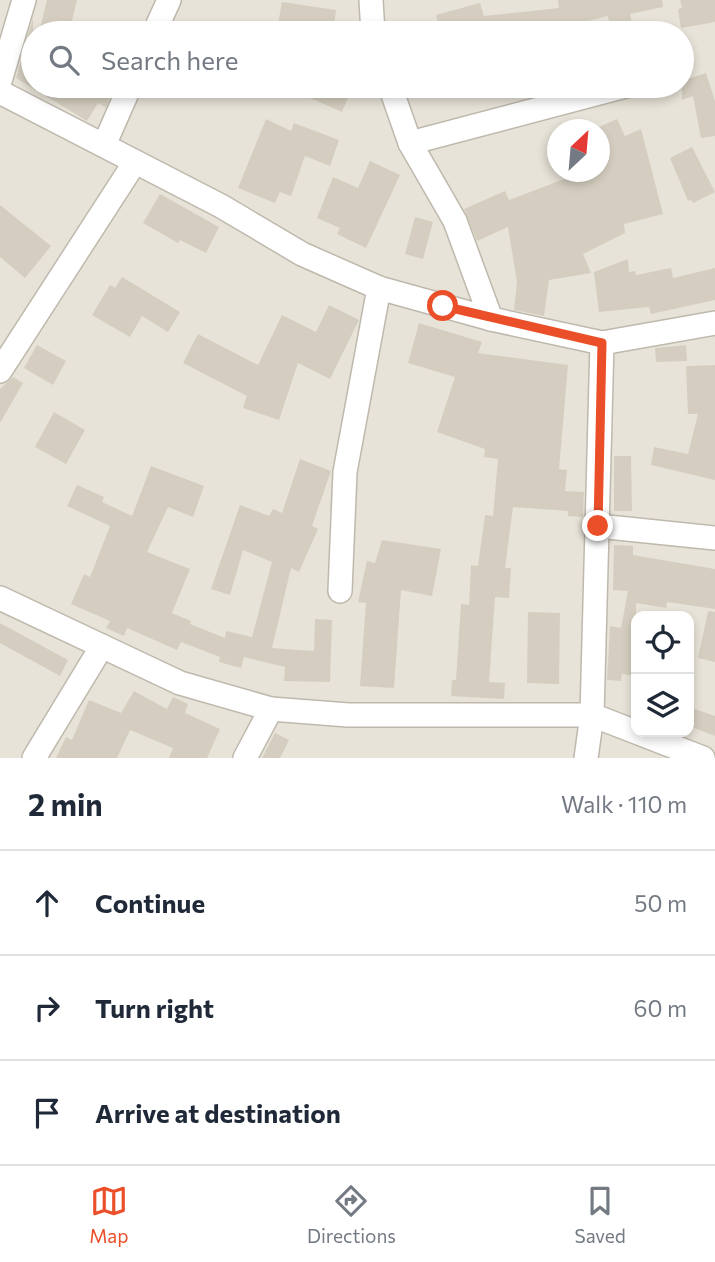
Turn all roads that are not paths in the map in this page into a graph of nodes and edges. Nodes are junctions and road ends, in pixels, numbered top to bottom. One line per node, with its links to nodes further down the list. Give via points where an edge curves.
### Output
1 (24, 0): 6 (street)
2 (169, 0): 4 (street)
3 (371, 0): 5 (street)
4 (159, 21)
5 (372, 21)
6 (0, 81)
7 (0, 92): 12 (street)
8 (125, 98): 12 (street)
9 (394, 98): 11 (street)
10 (580, 98): 11 (street)
11 (410, 142): 15 (street, via 455,221)
12 (105, 144): 13 (street)
13 (135, 162): 14 (street, via 302,254); 18 (street)
14 (379, 288): 15 (street); 21 (street, via 345,472)
15 (491, 319): 17 (street)
16 (715, 323): 17 (street)
17 (602, 343): 19 (street)
18 (0, 371)
19 (598, 526): 20 (street); 25 (street)
20 (715, 538)
21 (340, 591)
22 (0, 598): 23 (street)
23 (102, 646): 24 (street, via 180,682); 26 (street)
24 (271, 709): 25 (street, via 348,715); 27 (street)
25 (592, 715): 28 (street); 29 (street)
26 (34, 758)
27 (245, 758)
28 (586, 758)
29 (703, 758)

